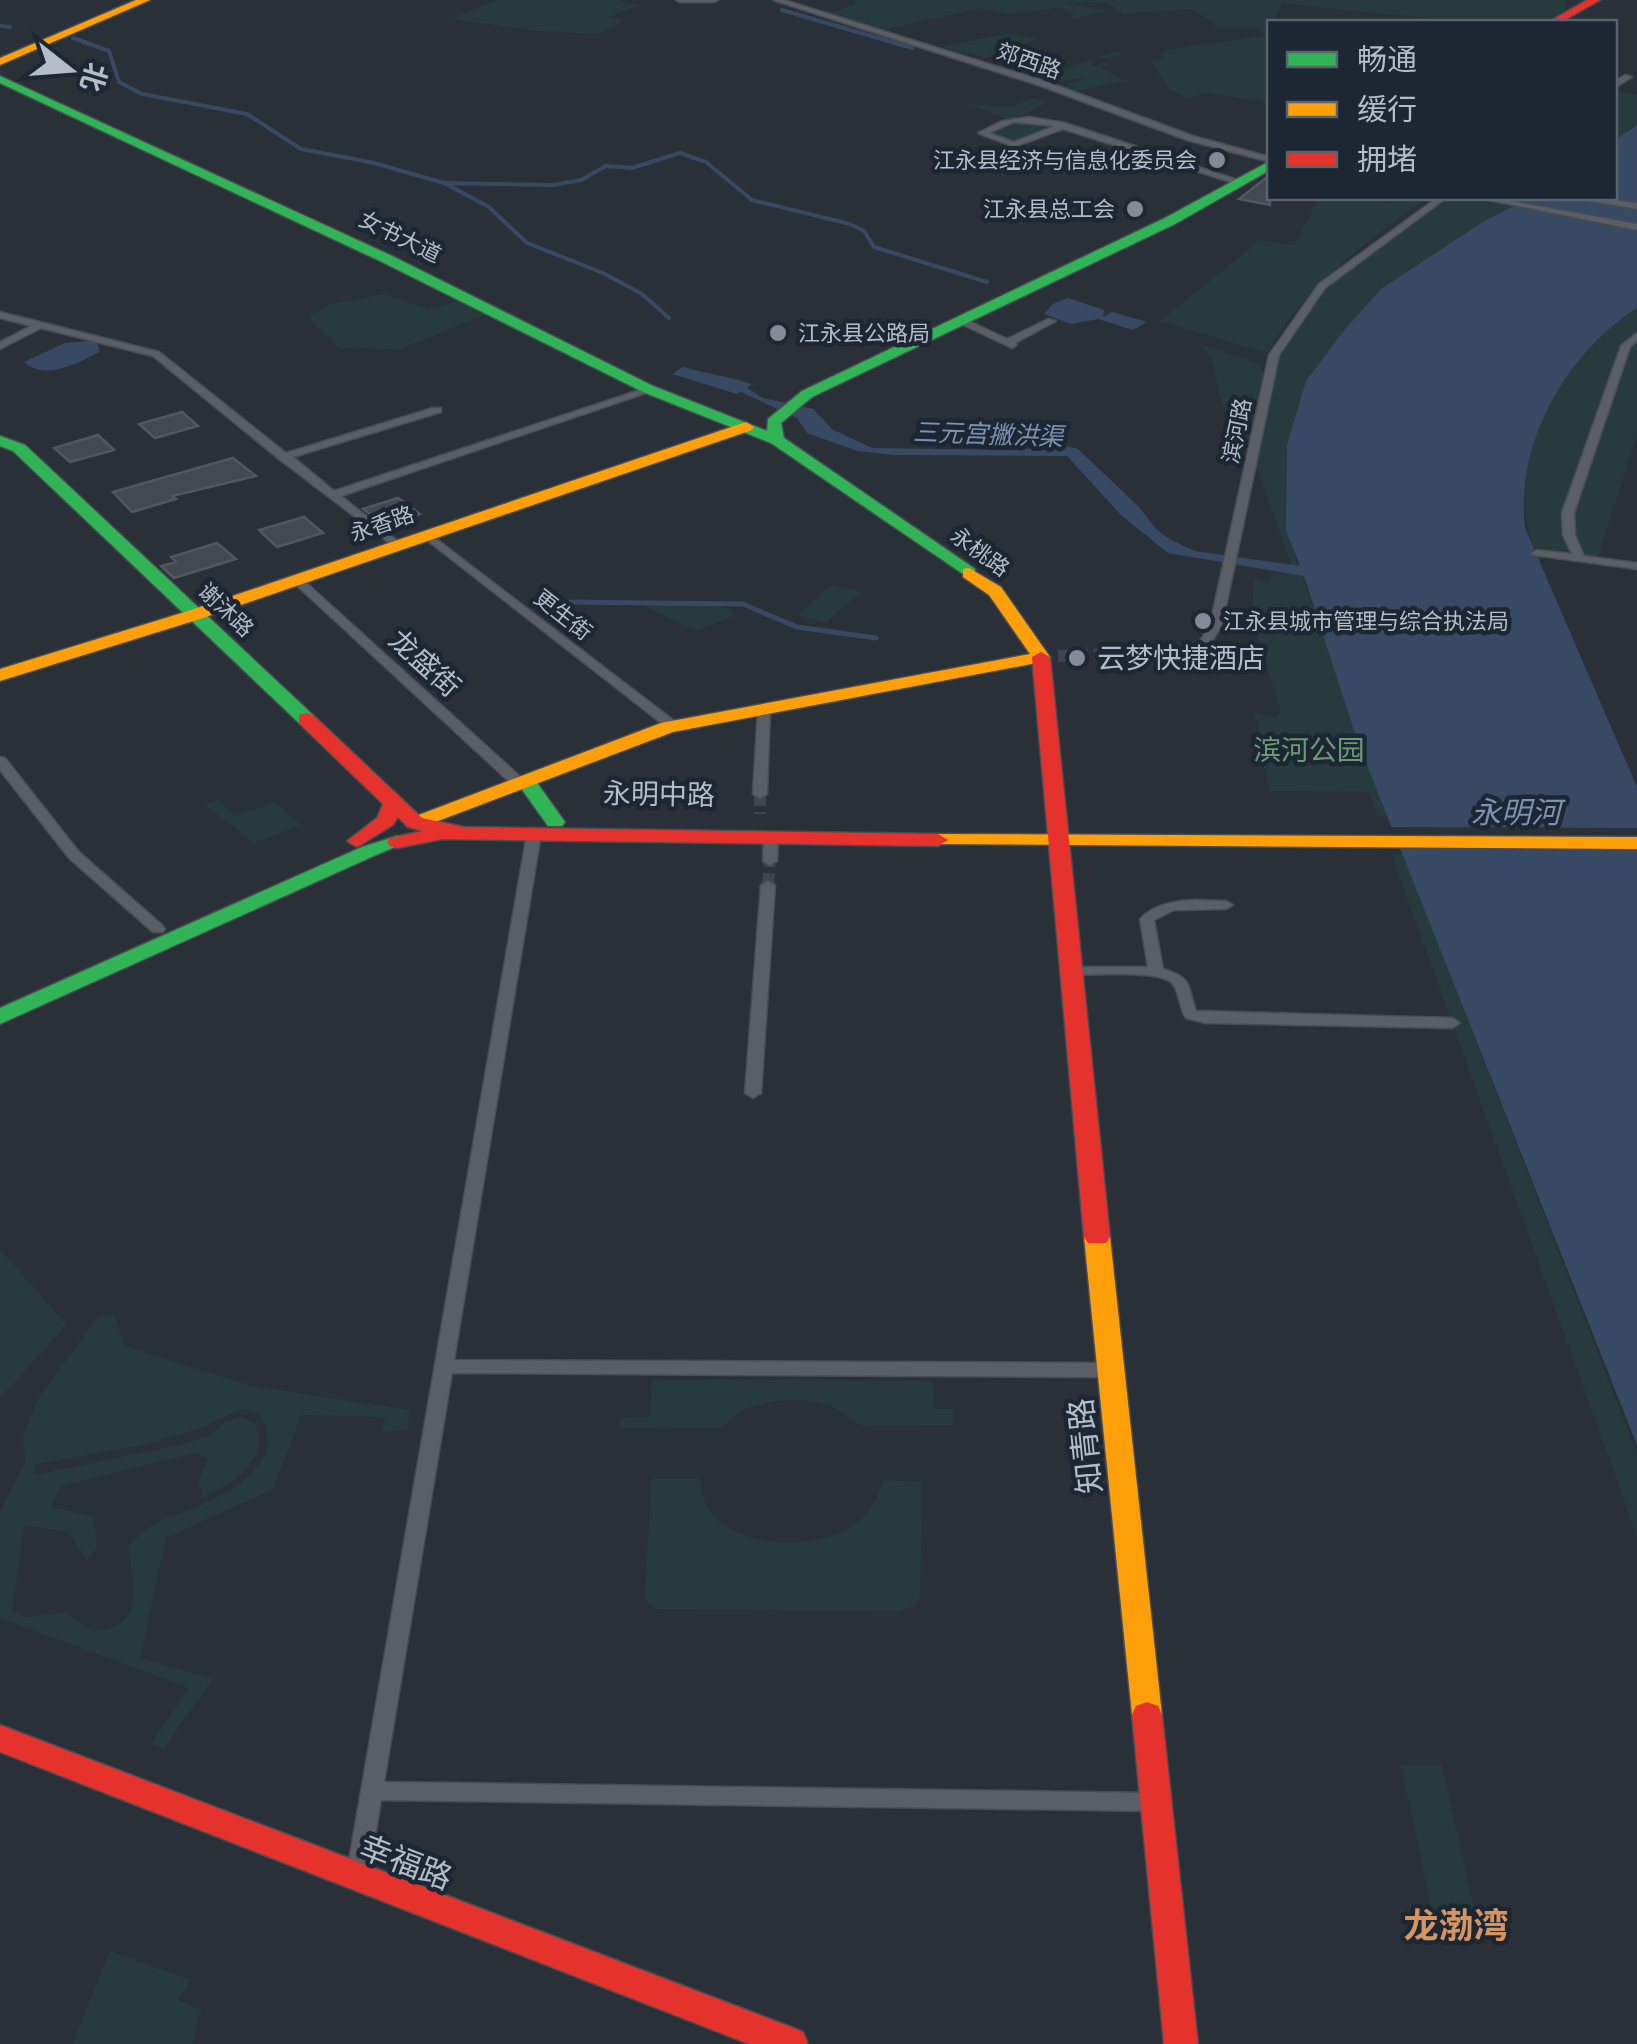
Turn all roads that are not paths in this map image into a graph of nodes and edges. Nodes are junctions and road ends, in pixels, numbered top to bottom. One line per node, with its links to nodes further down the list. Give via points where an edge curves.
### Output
1 (105, 0): 8 (main road)
2 (145, 0): 9 (main road)
3 (680, 0): 4 (street)
4 (714, 0)
5 (776, 0): 12 (street, 郊西路)
6 (1595, 0): 7 (main road)
7 (1558, 20)
8 (0, 44)
9 (0, 62)
10 (0, 79): 27 (main road, 女书大道)
11 (1064, 126): 11 (street, via 1024,117 982,133 1014,145); 14 (street)
12 (1267, 161)
13 (1267, 164): 14 (main road)
14 (1240, 182): 21 (main road)
15 (1439, 200): 41 (street, 滨河路, via 1322,286 1279,346 1216,625 1205,643)
16 (1494, 200): 19 (street)
17 (1608, 200): 18 (street)
18 (1637, 202)
19 (1637, 226)
20 (0, 315): 23 (street)
21 (962, 321): 22 (street, via 1010,344); 29 (main road)
22 (1051, 322)
23 (42, 324): 25 (street); 32 (street, via 156,354)
24 (1637, 336): 26 (street)
25 (0, 346)
26 (1631, 347): 37 (street, via 1568,513)
27 (653, 389): 30 (main road, 女书大道); 33 (street)
28 (437, 410): 32 (street)
29 (781, 422): 30 (main road, 女书大道); 42 (main road, 永桃路, via 996,591)
30 (742, 429): 34 (main road, 永香路)
31 (0, 440): 40 (main road, 谢沐路, via 20,448)
32 (283, 457): 33 (street)
33 (332, 496): 35 (street)
34 (428, 535): 35 (main road, 永香路); 45 (street, 更生街)
35 (396, 546): 39 (main road, 永香路)
36 (1537, 553): 37 (street)
37 (1579, 557): 38 (street)
38 (1637, 566)
39 (296, 580): 40 (main road, 永香路); 47 (street, 龙盛街)
40 (194, 615): 43 (main road, 永香路); 49 (main road, 谢沐路)
41 (1106, 654)
42 (1050, 656): 44 (main road); 56 (main road, 永桃路)
43 (0, 675)
44 (764, 710): 45 (main road); 48 (street)
45 (673, 726): 47 (main road)
46 (0, 762): 62 (street, via 74,855)
47 (523, 782): 50 (main road); 51 (main road)
48 (760, 794)
49 (394, 802): 50 (main road); 52 (main road, 谢沐路); 59 (main road, via 393,815)
50 (470, 815): 51 (main road, 永明中路); 52 (main road); 53 (main road, 永明中路); 59 (main road)
51 (556, 822): 54 (main road, 永明中路)
52 (415, 823): 59 (main road, via 416,832)
53 (534, 834): 54 (main road, 永明中路); 69 (street)
54 (765, 834): 56 (main road, 永明中路)
55 (1637, 835): 57 (main road)
56 (1055, 836): 57 (main road, 永明中路); 63 (main road, 知青路)
57 (1355, 837): 58 (main road)
58 (1637, 843)
59 (370, 846): 62 (main road); 66 (main road)
60 (768, 884): 68 (street)
61 (1226, 905): 64 (street, via 1152,914)
62 (158, 928): 65 (main road)
63 (1069, 971): 64 (street); 70 (main road, 知青路)
64 (1156, 972): 67 (street, via 1182,983 1186,1008 1206,1018)
65 (0, 1000)
66 (0, 1017)
67 (1452, 1023)
68 (753, 1093)
69 (444, 1366): 70 (street); 72 (street)
70 (1110, 1370): 73 (main road, 知青路)
71 (0, 1738): 74 (main road, 幸福路)
72 (372, 1791): 73 (street); 74 (street)
73 (1156, 1802): 76 (main road, 知青路)
74 (357, 1878): 75 (main road, 幸福路)
75 (791, 2044)
76 (1181, 2044)

